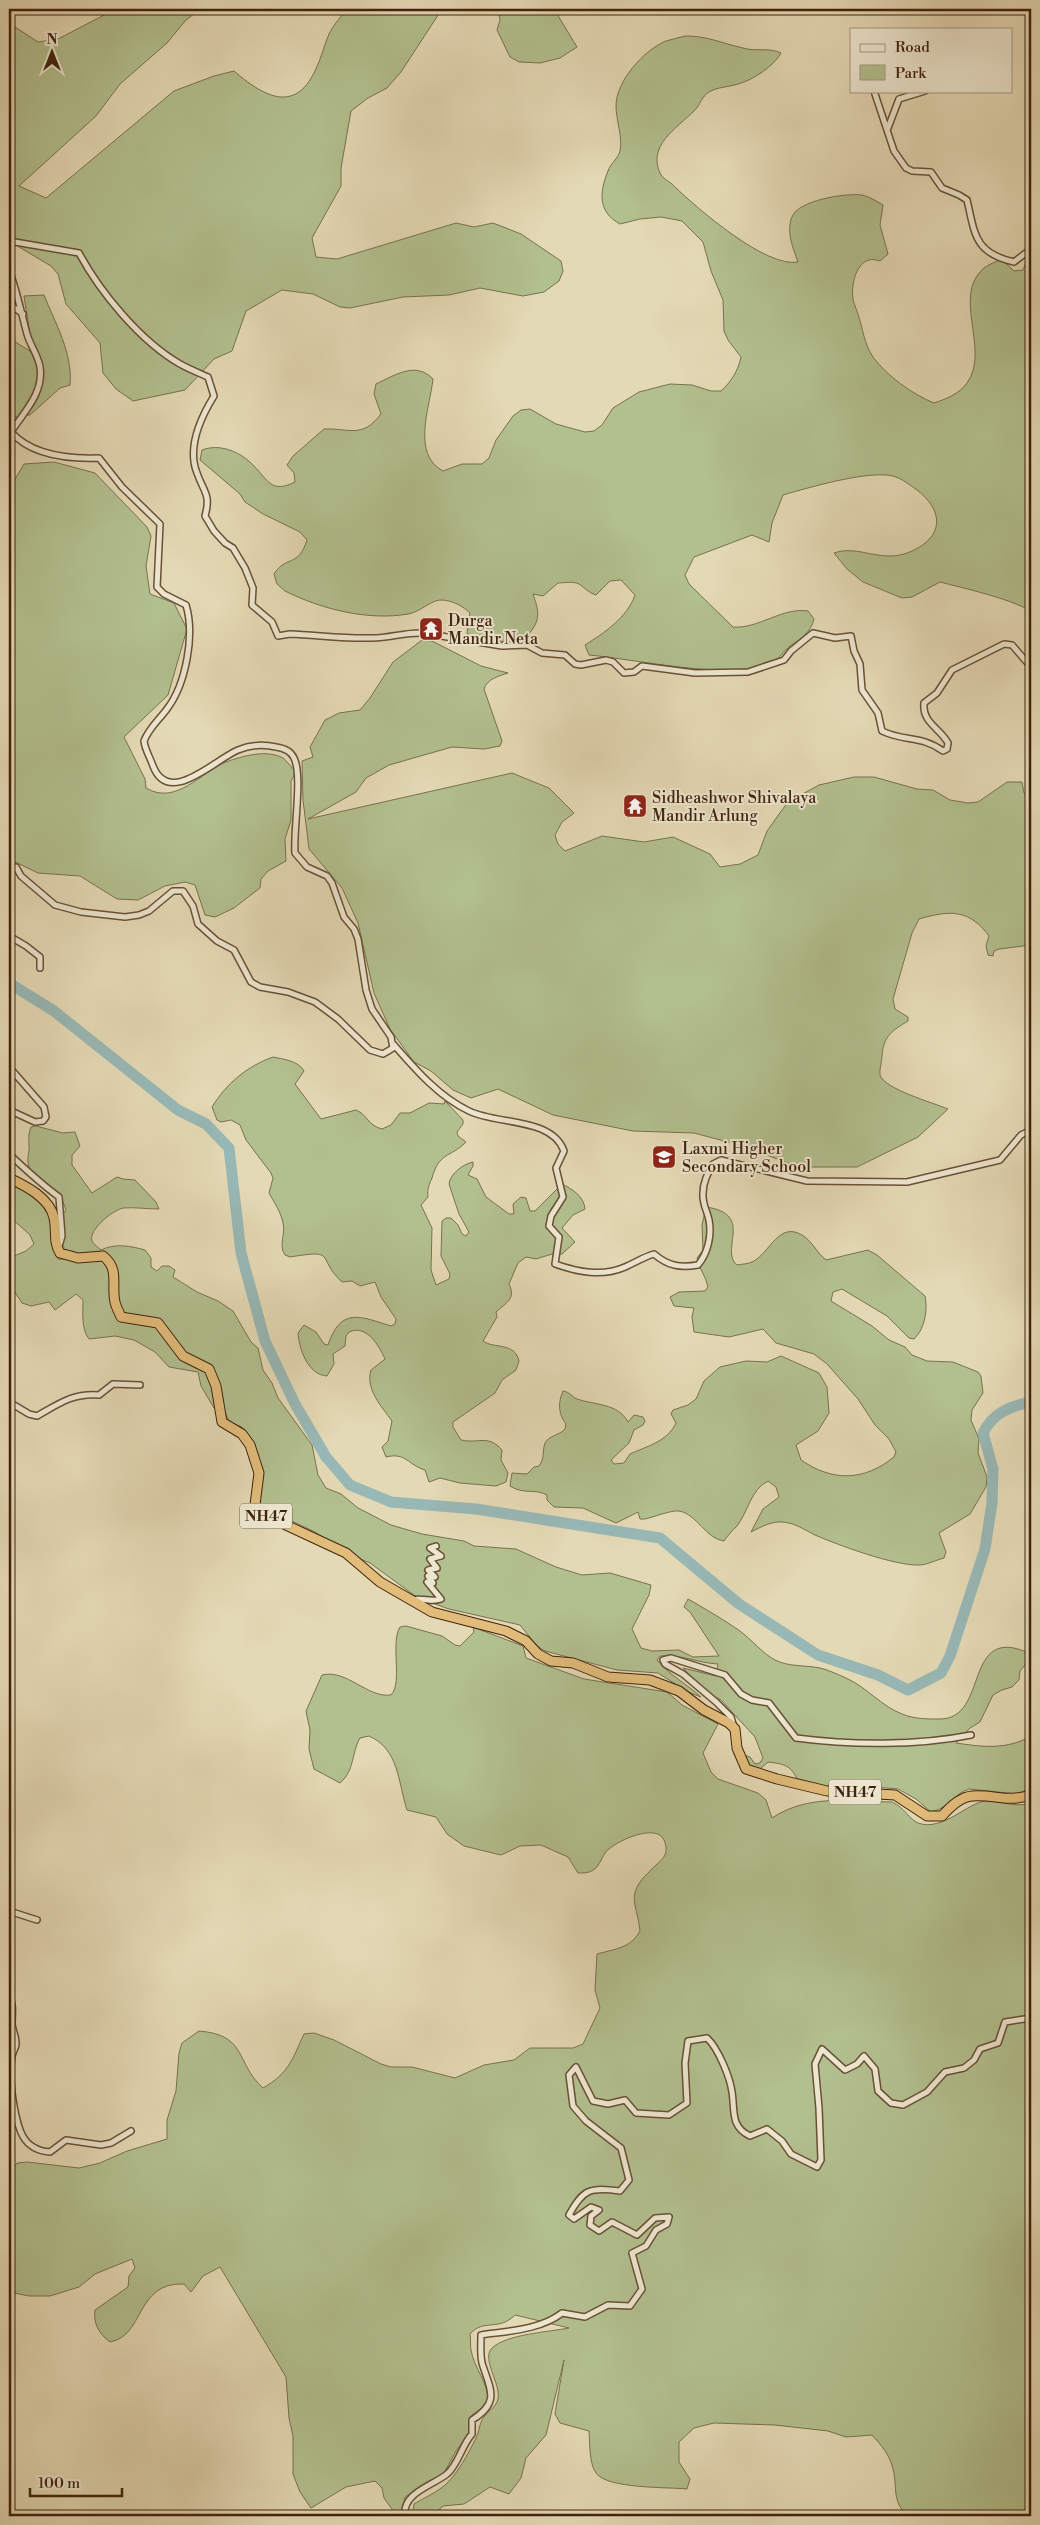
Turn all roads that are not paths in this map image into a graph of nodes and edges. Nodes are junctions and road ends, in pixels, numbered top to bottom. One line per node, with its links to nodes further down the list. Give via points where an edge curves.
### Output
1 (874, 92): 3 (street)
2 (920, 92): 3 (street, via 899,99)
3 (887, 129): 5 (street, via 894,152 906,168 931,172 942,188 967,200 972,230 979,243 1014,262)
4 (9, 241): 9 (street, via 79,253 90,273 150,343 180,364 208,377 214,396 204,412 194,455 196,472 209,502 205,516 214,531 238,555 254,588 252,605 272,622 278,636 390,638 423,633 502,646 527,645 542,653 565,655 574,664 606,660 624,673 634,672 642,666 695,673 748,672 784,660 813,633 835,638 851,636 860,664 862,690 878,713 882,731 896,738 927,741 942,751 948,743 930,724 924,703 937,693 952,670 1004,644 1012,645)
5 (1031, 249)
6 (9, 270): 8 (street)
7 (9, 304): 8 (street)
8 (23, 314): 13 (street, via 27,334 40,365 40,380 30,407 11,432 20,443 35,449 57,455 99,458 122,487 160,524 157,587 186,605 191,622 189,649 180,680 168,708 144,741 156,775 168,783 184,781 225,756 254,745 269,745 291,753 296,760 295,853 308,867 327,876 332,883 344,917 354,928 358,939 372,1009)
9 (1031, 667)
10 (9, 868): 13 (street, via 16,867 21,876 55,905 81,912 125,917 139,915 173,891 183,891 193,906 198,924 217,941 234,950 251,982 315,1002 370,1050 388,1053)
11 (9, 936): 12 (street, via 40,957)
12 (40, 968)
13 (394, 1045): 16 (street, via 446,1098 481,1116 540,1128 561,1142 564,1151 556,1168 563,1196 549,1226 559,1237 555,1264 590,1272 610,1272 654,1254 674,1266 698,1265 704,1257 710,1230 703,1204 706,1178 713,1164 721,1160 808,1181 907,1182 1000,1160 1022,1135)
14 (9, 1067): 15 (street, via 44,1107 46,1117 35,1122)
15 (9, 1110)
16 (1031, 1130)
17 (9, 1154): 19 (street, via 59,1197 62,1236)
18 (9, 1178): 19 (highway, via 48,1204 54,1218)
19 (58, 1249): 23 (highway, NH47, via 60,1253 78,1258 103,1256 115,1274 115,1301 121,1317 158,1324 183,1356 209,1369 216,1386 222,1422 242,1434 250,1445 258,1473 254,1505 260,1513 346,1553 380,1582)
20 (140, 1385): 21 (street, via 113,1384 99,1395 77,1395 38,1416)
21 (9, 1402)
22 (436, 1546): 23 (street, via 430,1548 442,1556 430,1559 437,1568 428,1570 435,1577 428,1576 433,1583 427,1582 441,1599 434,1602 418,1598)
23 (412, 1600): 24 (highway, NH47, via 432,1612 506,1631 526,1641 538,1654 552,1661 573,1664 608,1677 650,1680 679,1691)
24 (735, 1730): 25 (street, via 731,1718 716,1702 663,1660 671,1658 725,1675 741,1694 769,1703 796,1738 822,1742 880,1742 948,1740); 26 (highway, NH47, via 746,1768 826,1791 895,1794 928,1816 942,1816 954,1804 970,1796 1016,1800)
25 (971, 1735)
26 (1031, 1794)
27 (9, 1911): 28 (street)
28 (37, 1920)
29 (9, 1996): 31 (street, via 16,2044 12,2056 12,2096 20,2135 27,2143 50,2152 66,2140 101,2145)
30 (1031, 2018): 32 (street, via 1005,2022 998,2043 980,2049 964,2068 945,2072 927,2092 903,2105 891,2103 878,2091 875,2069 864,2056 845,2070 822,2049 815,2064 821,2160 817,2167 792,2154 767,2128 750,2136 741,2132 734,2120 732,2089 716,2045 707,2038 688,2041 685,2063 687,2103 669,2115 636,2113 625,2100 608,2104 593,2101 576,2067 569,2075 573,2106 586,2121 621,2148 629,2180 620,2191 597,2188 579,2196 569,2215 574,2219 591,2207 599,2210 591,2216 590,2225 599,2231 612,2222 637,2235 655,2218 669,2216 667,2224 656,2230 646,2246 632,2253 642,2289 630,2306 608,2305 585,2317 562,2313 552,2321 535,2326 481,2335 481,2360 490,2386 486,2412 472,2420 472,2434 450,2472 412,2495 404,2511)
31 (131, 2131)
32 (405, 2516)

